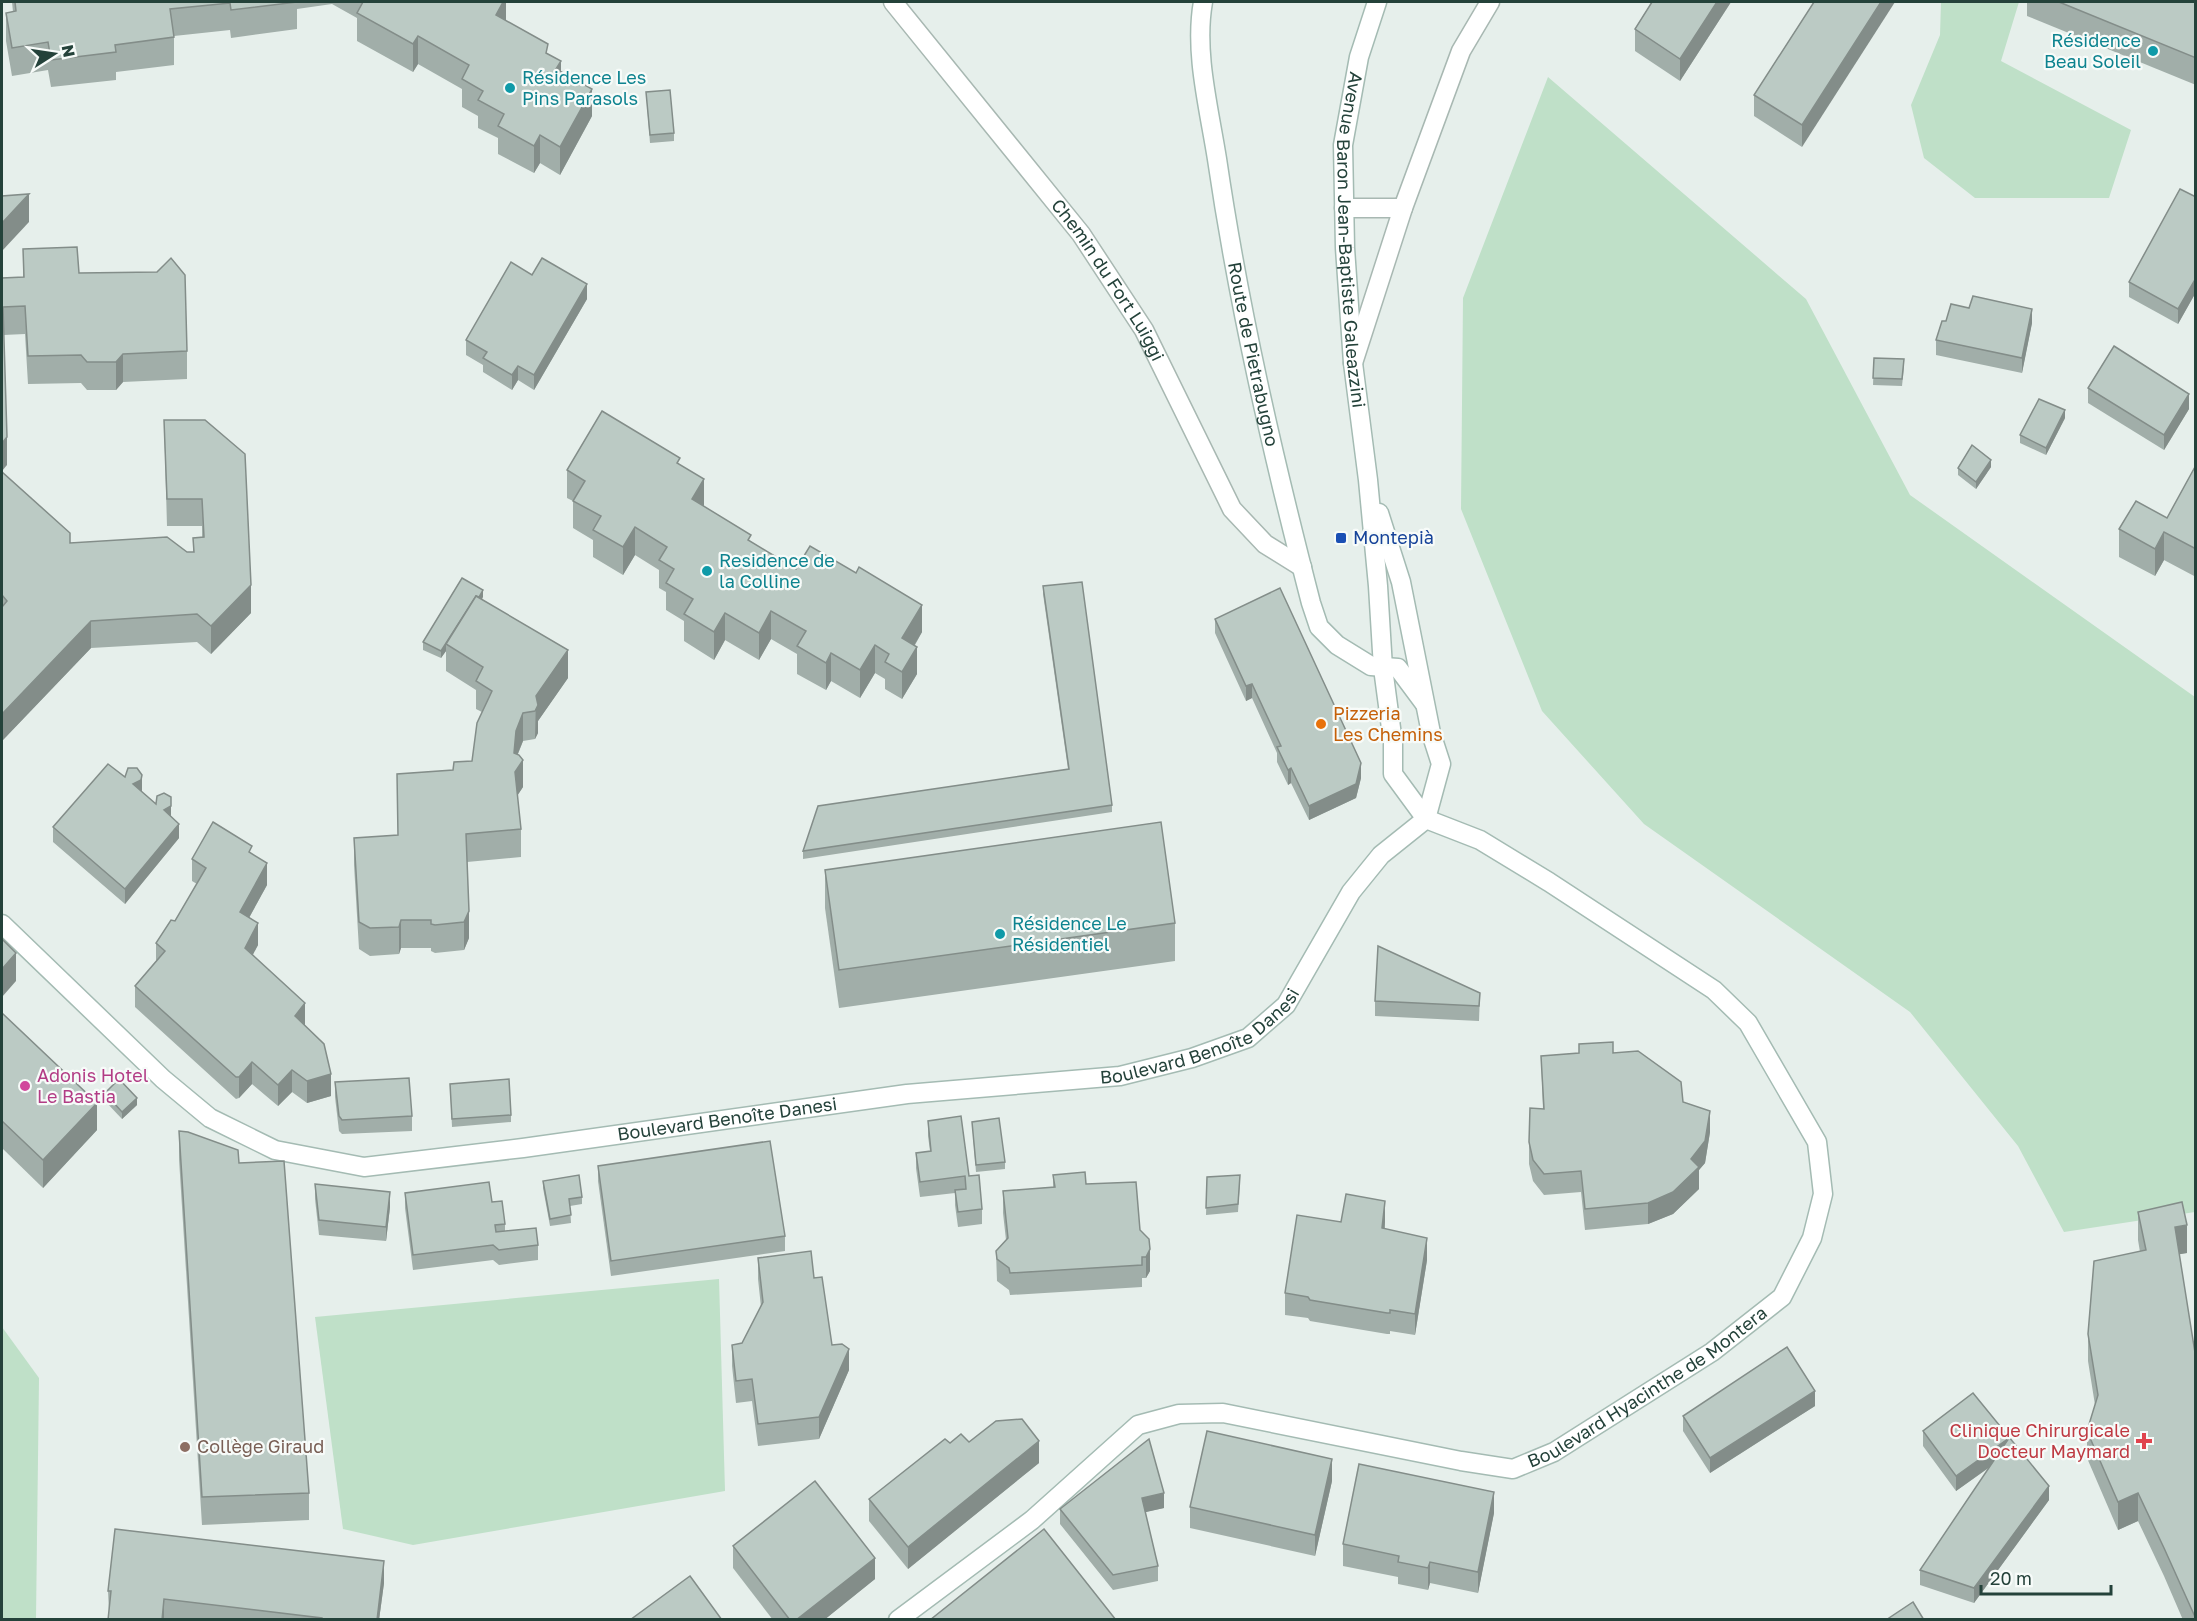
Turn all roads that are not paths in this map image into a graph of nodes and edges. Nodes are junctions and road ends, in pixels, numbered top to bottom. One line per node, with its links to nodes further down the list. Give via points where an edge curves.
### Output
1 (893, 2): 9 (main road, Chemin du Fort Luiggi, via 1081,234 1144,330 1232,509 1265,544)
2 (1203, 2): 9 (main road, Route de Pietrabugno, via 1199,24 1204,76 1231,250 1265,421)
3 (1377, 2): 5 (main road, Avenue Baron Jean-Baptiste Galeazzini, via 1359,57 1343,145)
4 (1490, 2): 6 (main road, via 1461,51)
5 (1344, 208): 6 (main road); 7 (main road, Avenue Baron Jean-Baptiste Galeazzini)
6 (1403, 208): 7 (main road)
7 (1353, 363): 8 (main road, Avenue Baron Jean-Baptiste Galeazzini)
8 (1368, 480): 10 (main road, Avenue Baron Jean-Baptiste Galeazzini); 11 (main road, Avenue Baron Jean-Baptiste Galeazzini, via 1401,582)
9 (1302, 567): 10 (main road, Route de Pietrabugno, via 1319,627 1337,645 1371,666)
10 (1383, 668): 11 (main road, Route de Pietrabugno, via 1398,668); 12 (main road, Avenue Baron Jean-Baptiste Galeazzini, via 1394,774)
11 (1424, 703): 12 (main road, Avenue Baron Jean-Baptiste Galeazzini, via 1441,764)
12 (1426, 819): 13 (main road, Boulevard Benoîte Danesi, via 1381,855 1351,892 1286,1005 1248,1038 1192,1058 1120,1076 907,1094 364,1167 275,1150 210,1118 163,1079); 14 (main road, Boulevard Hyacinthe de Montera, via 1480,840 1549,882 1714,990 1748,1023 1817,1142 1823,1194 1812,1238 1782,1297 1712,1352 1554,1452 1513,1469 1223,1413 1179,1414 1138,1425 1032,1520)
13 (2, 924)
14 (898, 1620)

